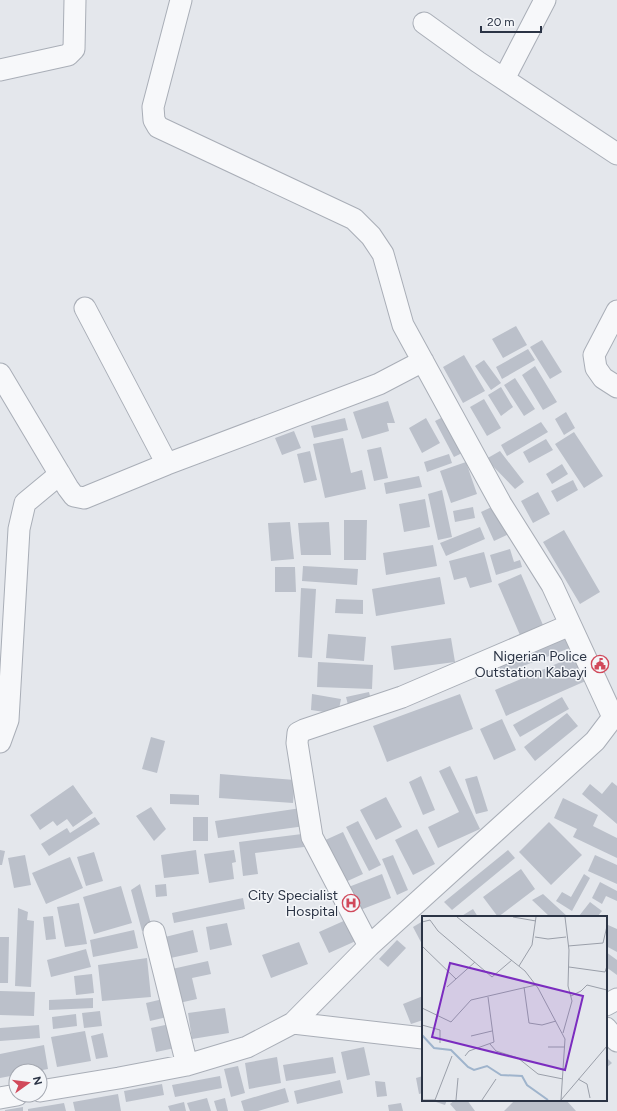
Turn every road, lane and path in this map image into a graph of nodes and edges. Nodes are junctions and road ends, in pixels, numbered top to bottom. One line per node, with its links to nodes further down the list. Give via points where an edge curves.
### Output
1 (75, 0): 5 (street, via 74,49 68,55)
2 (181, 0): 10 (street, via 153,106 154,120 158,127 354,219 372,236 383,254 403,325)
3 (546, 0): 6 (street)
4 (424, 23): 6 (street)
5 (0, 70)
6 (504, 79): 7 (street)
7 (617, 154)
8 (85, 308): 13 (street)
9 (617, 311): 12 (street, via 594,355 596,368 603,378)
10 (422, 361): 13 (street, via 379,384); 15 (street, via 501,504 552,585)
11 (0, 374): 14 (street)
12 (617, 387)
13 (167, 464): 14 (street, via 84,498 74,496)
14 (60, 474): 17 (street, via 25,503 20,522 8,720)
15 (570, 625): 16 (street); 19 (street, via 402,697 298,733 297,743 312,837)
16 (615, 714): 19 (street, via 595,741)
17 (0, 742)
18 (154, 932): 26 (street)
19 (369, 946): 22 (street)
20 (617, 999): 21 (street)
21 (607, 1004)
22 (292, 1022): 24 (street); 26 (street, via 247,1047)
23 (607, 1029): 25 (street)
24 (422, 1038)
25 (617, 1041)
26 (187, 1065): 27 (street)
27 (48, 1090)

